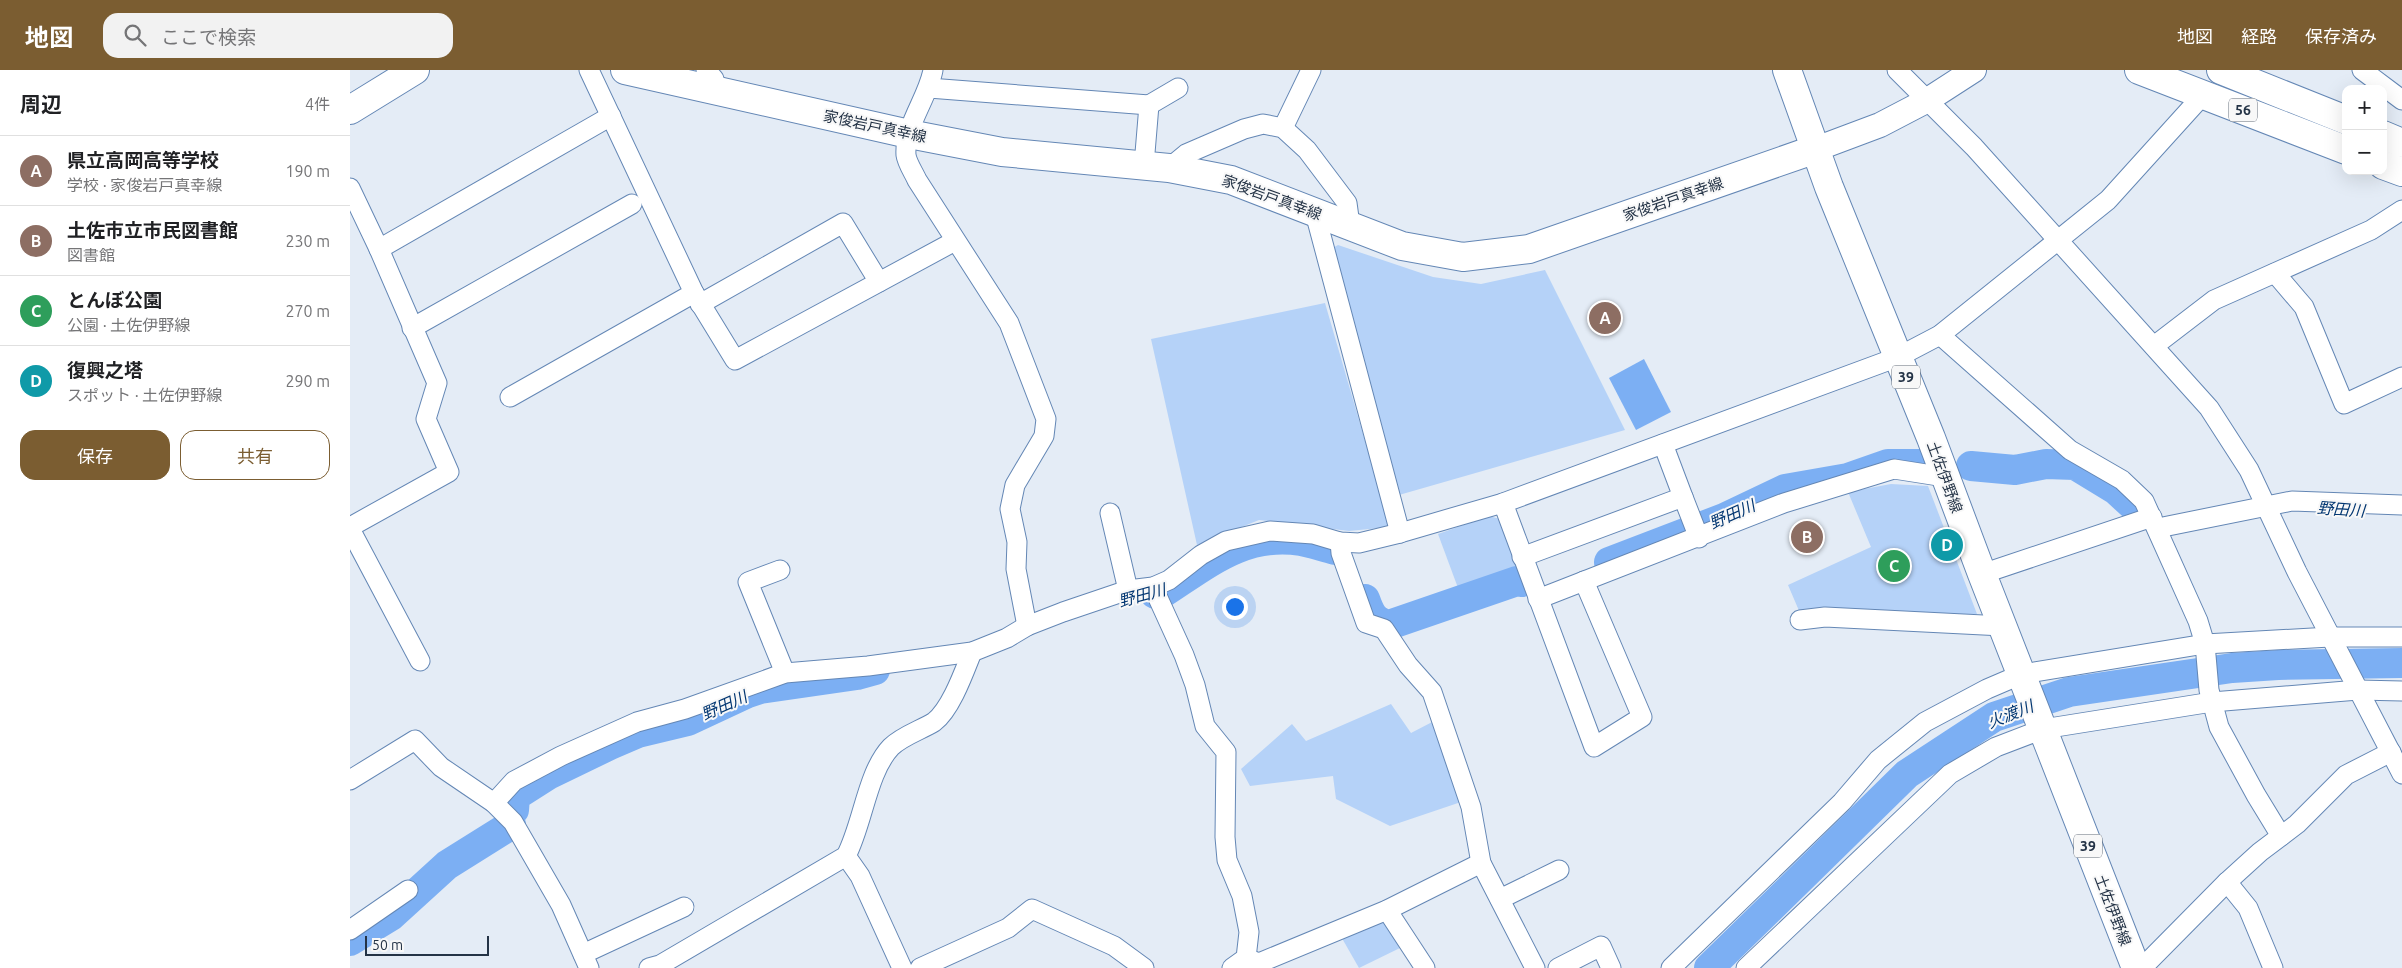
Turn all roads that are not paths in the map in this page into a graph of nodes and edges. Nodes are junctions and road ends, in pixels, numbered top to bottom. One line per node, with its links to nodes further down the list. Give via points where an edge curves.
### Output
1 (415, 70): 18 (main road)
2 (588, 70): 19 (street)
3 (625, 70): 12 (main road, 家俊岩戸真幸線)
4 (1311, 70): 21 (street)
5 (1787, 70): 26 (main road, 土佐伊野線 / 39)
6 (1896, 70): 16 (street)
7 (1974, 70): 16 (street)
8 (2139, 70): 14 (main road, 56)
9 (2221, 70): 20 (main road, 56)
10 (2362, 70): 15 (street)
11 (931, 79): 17 (street); 22 (street)
12 (711, 80): 22 (main road, 家俊岩戸真幸線)
13 (1178, 88): 17 (street)
14 (2203, 95): 25 (main road, 56); 36 (street, via 2108,200)
15 (2402, 100)
16 (1926, 101): 26 (street, via 1880,125); 36 (street, via 1974,147)
17 (1149, 105): 27 (street)
18 (350, 110)
19 (612, 116): 37 (street); 40 (street)
20 (2342, 118)
21 (1283, 128): 27 (street, via 1263,124 1244,129); 34 (street, via 1307,150 1347,202)
22 (909, 134): 27 (main road, 家俊岩戸真幸線, via 1002,152); 35 (street, via 906,156 917,180)
23 (2387, 137): 24 (main road)
24 (2402, 143)
25 (2342, 148)
26 (1816, 149): 34 (main road, 家俊岩戸真幸線, via 1529,249 1463,257 1402,246); 44 (main road, 土佐伊野線 / 39)
27 (1157, 166): 33 (main road, 家俊岩戸真幸線, via 1231,180)
28 (2387, 166): 29 (main road)
29 (2402, 172)
30 (350, 188): 37 (street)
31 (632, 204): 41 (street)
32 (2402, 210): 38 (street, via 2370,230)
33 (1315, 213): 34 (main road, 家俊岩戸真幸線); 56 (street)
34 (1350, 226)
35 (955, 240): 39 (street); 67 (street, via 1008,324 1046,419 1044,436 1014,485 1010,509 1017,542 1016,569)
36 (2058, 241): 42 (street); 43 (street)
37 (379, 249): 41 (street)
38 (2275, 273): 43 (street, via 2214,300); 45 (street, via 2304,307 2344,404)
39 (879, 282): 40 (street, via 843,223); 40 (street, via 735,360)
40 (697, 299): 46 (street)
41 (412, 328): 55 (street, via 437,384 426,419 449,472)
42 (1940, 335): 44 (street); 54 (street, via 2070,450 2122,480 2144,501)
43 (2154, 346): 52 (street, via 2209,408)
44 (1898, 357): 47 (street); 48 (main road, 土佐伊野線 / 39)
45 (2402, 377)
46 (510, 397)
47 (1663, 444): 49 (street); 50 (street)
48 (1945, 477): 57 (street, via 1894,470 1784,503); 61 (main road, 土佐伊野線 / 39)
49 (1684, 498): 57 (street); 59 (street)
50 (1503, 503): 56 (street); 59 (street)
51 (2402, 505): 52 (street, via 2292,501)
52 (2268, 506): 54 (street); 70 (street)
53 (1110, 513): 64 (street)
54 (2155, 522): 61 (street); 71 (street, via 2198,621)
55 (350, 528): 73 (street)
56 (1400, 533): 58 (street, via 1359,543)
57 (1699, 538): 62 (street)
58 (1340, 542): 63 (street, via 1313,534 1270,531 1226,541 1201,555 1170,580); 86 (street, via 1366,623 1384,629 1408,665 1432,692 1471,807)
59 (1522, 557): 65 (street)
60 (780, 570): 74 (street, via 748,582)
61 (1982, 574): 68 (main road, 土佐伊野線 / 39)
62 (1584, 581): 65 (street); 65 (street, via 1642,717 1594,747)
63 (1153, 587): 64 (street); 95 (street, via 1195,684 1205,726 1226,752 1227,860 1242,896 1249,932)
64 (1128, 590): 67 (street)
65 (1538, 599)
66 (1800, 620): 68 (street, via 1826,617)
67 (1027, 626): 72 (street)
68 (2003, 626): 75 (main road, 土佐伊野線 / 39)
69 (2402, 637): 70 (street)
70 (2331, 639): 71 (street); 76 (street)
71 (2206, 648): 75 (street); 78 (street)
72 (972, 652): 74 (street); 85 (street, via 956,692 936,720 892,747 878,769)
73 (420, 661)
74 (785, 673): 83 (street, via 685,709 637,722 560,756 514,782)
75 (2023, 679): 79 (main road, 土佐伊野線 / 39); 104 (street, via 1987,689 1925,722 1878,760 1842,802)
76 (2355, 685): 77 (street); 78 (street); 80 (street)
77 (2402, 691)
78 (2211, 696): 79 (street); 84 (street, via 2219,727)
79 (2042, 727): 105 (street, via 1996,747 1950,774); 106 (main road, 土佐伊野線 / 39)
80 (2391, 752): 81 (street); 84 (street, via 2346,775)
81 (2402, 774)
82 (350, 780): 83 (street, via 415,740 441,766)
83 (494, 803): 94 (street, via 514,822 537,860)
84 (2281, 836): 88 (street)
85 (846, 856): 96 (street); 97 (street, via 860,876)
86 (1481, 863): 90 (street); 92 (street)
87 (1559, 870): 90 (street)
88 (2227, 882): 107 (street); 108 (street, via 2248,908)
89 (408, 890): 93 (street)
90 (1500, 899): 101 (street)
91 (684, 908): 94 (street)
92 (1387, 910): 95 (street, via 1259,963); 100 (street)
93 (350, 930)
94 (586, 961)
95 (1239, 963)
96 (649, 968)
97 (902, 968)
98 (920, 968): 99 (street, via 1008,928 1032,909 1114,946)
99 (1144, 968)
100 (1425, 968)
101 (1536, 968)
102 (1558, 968): 103 (street, via 1601,946)
103 (1611, 968)
104 (1672, 968)
105 (1746, 968)
106 (2136, 968)
107 (2142, 968)
108 (2273, 968)

